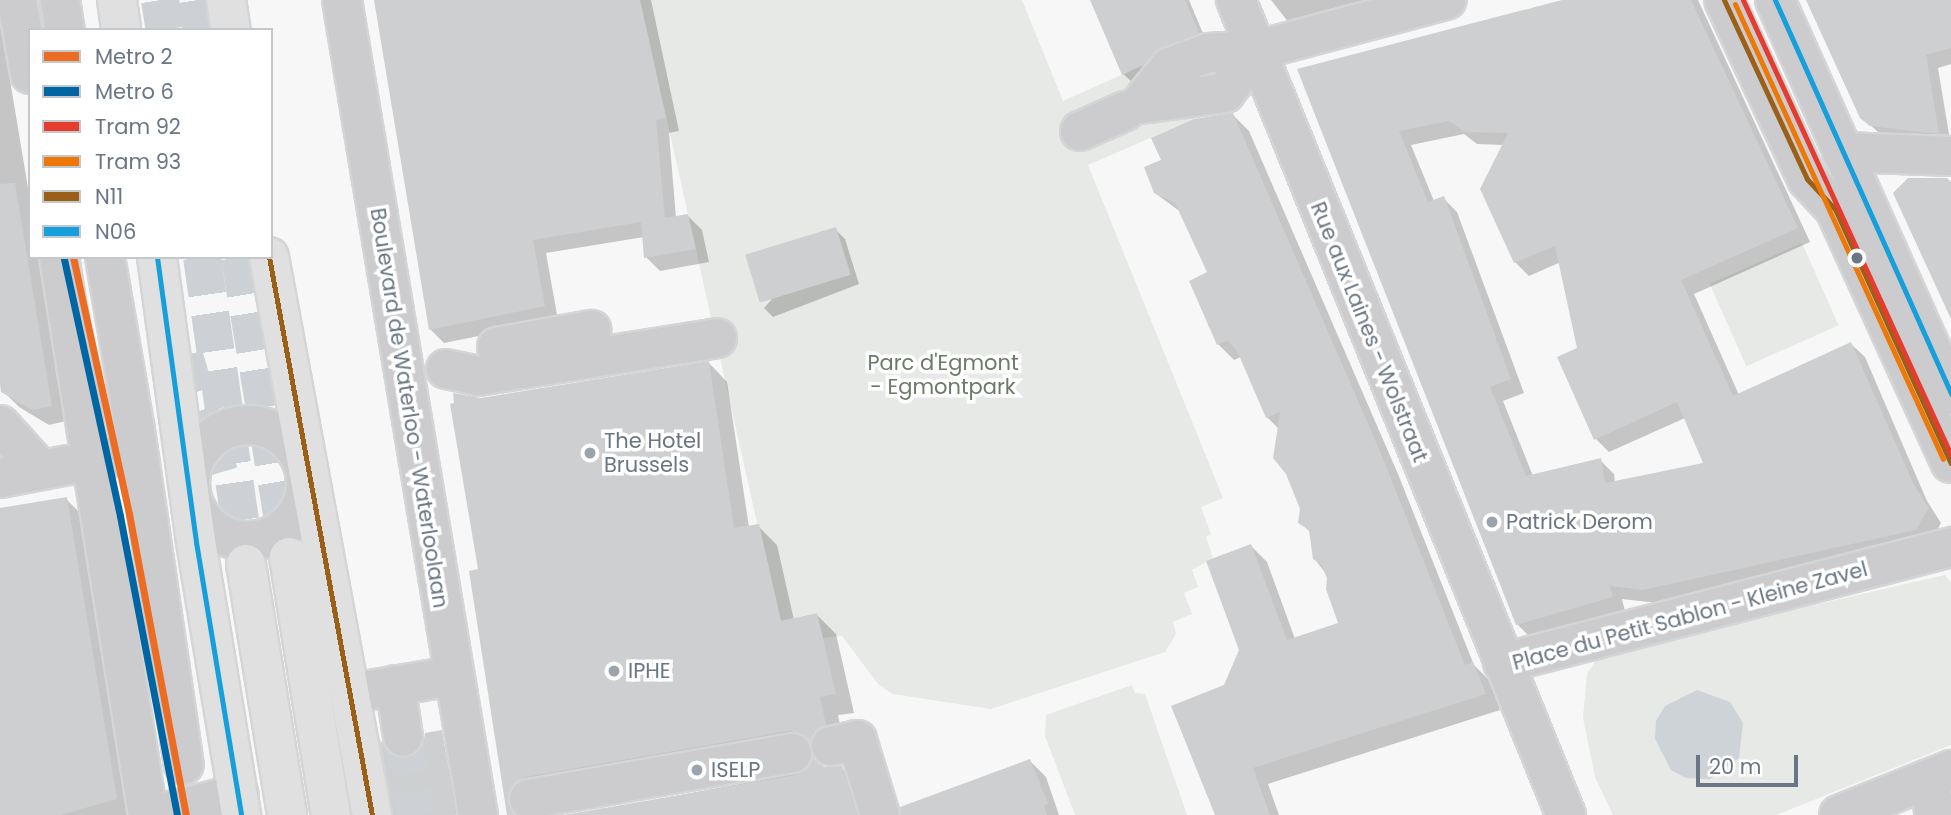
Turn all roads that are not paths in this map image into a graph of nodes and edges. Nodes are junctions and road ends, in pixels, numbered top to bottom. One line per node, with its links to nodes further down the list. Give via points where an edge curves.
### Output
1 (18, 0): 14 (street)
2 (60, 0): 10 (street)
3 (117, 0): 11 (main road)
4 (226, 0): 12 (main road)
5 (342, 0): 26 (street, Boulevard de Waterloo - Waterloolaan)
6 (1236, 0): 13 (street, Rue aux Laines - Wolstraat)
7 (1446, 0): 13 (street)
8 (1724, 0): 32 (street, via 1807,179 1835,209)
9 (1775, 0): 17 (street)
10 (65, 28)
11 (121, 28)
12 (231, 28)
13 (1258, 50): 41 (street, Rue aux Laines - Wolstraat)
14 (28, 62)
15 (1125, 111): 16 (street)
16 (1080, 131)
17 (1842, 152): 18 (street); 27 (street)
18 (1951, 156)
19 (59, 259): 31 (street)
20 (105, 259): 30 (street)
21 (158, 259): 29 (main road)
22 (269, 259): 34 (main road)
23 (591, 330): 25 (street, via 476,351)
24 (717, 338): 25 (street, via 478,376)
25 (446, 369): 26 (street)
26 (404, 376): 42 (street, Boulevard de Waterloo - Waterloolaan)
27 (1951, 394)
28 (0, 425): 33 (street)
29 (184, 441): 30 (street); 36 (main road)
30 (138, 451): 31 (street); 37 (street)
31 (90, 461): 33 (street); 53 (street)
32 (1951, 463)
33 (39, 468): 35 (street)
34 (306, 472): 36 (street, via 305,495 296,516 280,532 258,541 235,540 215,531); 36 (street, via 297,451 281,434 260,425 237,425 216,433 199,449 191,470); 44 (main road)
35 (0, 478)
36 (191, 507): 37 (street); 50 (main road)
37 (150, 526): 48 (street)
38 (1951, 547): 41 (street, Place du Petit Sablon - Kleine Zavel)
39 (289, 557): 55 (main road)
40 (246, 564): 54 (main road)
41 (1503, 663): 58 (street, Place du Petit Sablon - Kleine Zavel)
42 (453, 676): 43 (street); 51 (street, Boulevard de Waterloo - Waterloolaan)
43 (395, 685): 44 (street); 45 (street)
44 (352, 693): 56 (main road)
45 (403, 736)
46 (844, 743): 57 (street)
47 (792, 753): 51 (street)
48 (184, 764)
49 (1938, 788): 59 (street)
50 (240, 805): 52 (street)
51 (497, 807)
52 (176, 812)
53 (148, 815)
54 (287, 815)
55 (331, 815)
56 (372, 815)
57 (880, 815)
58 (1566, 815)
59 (1839, 815)

